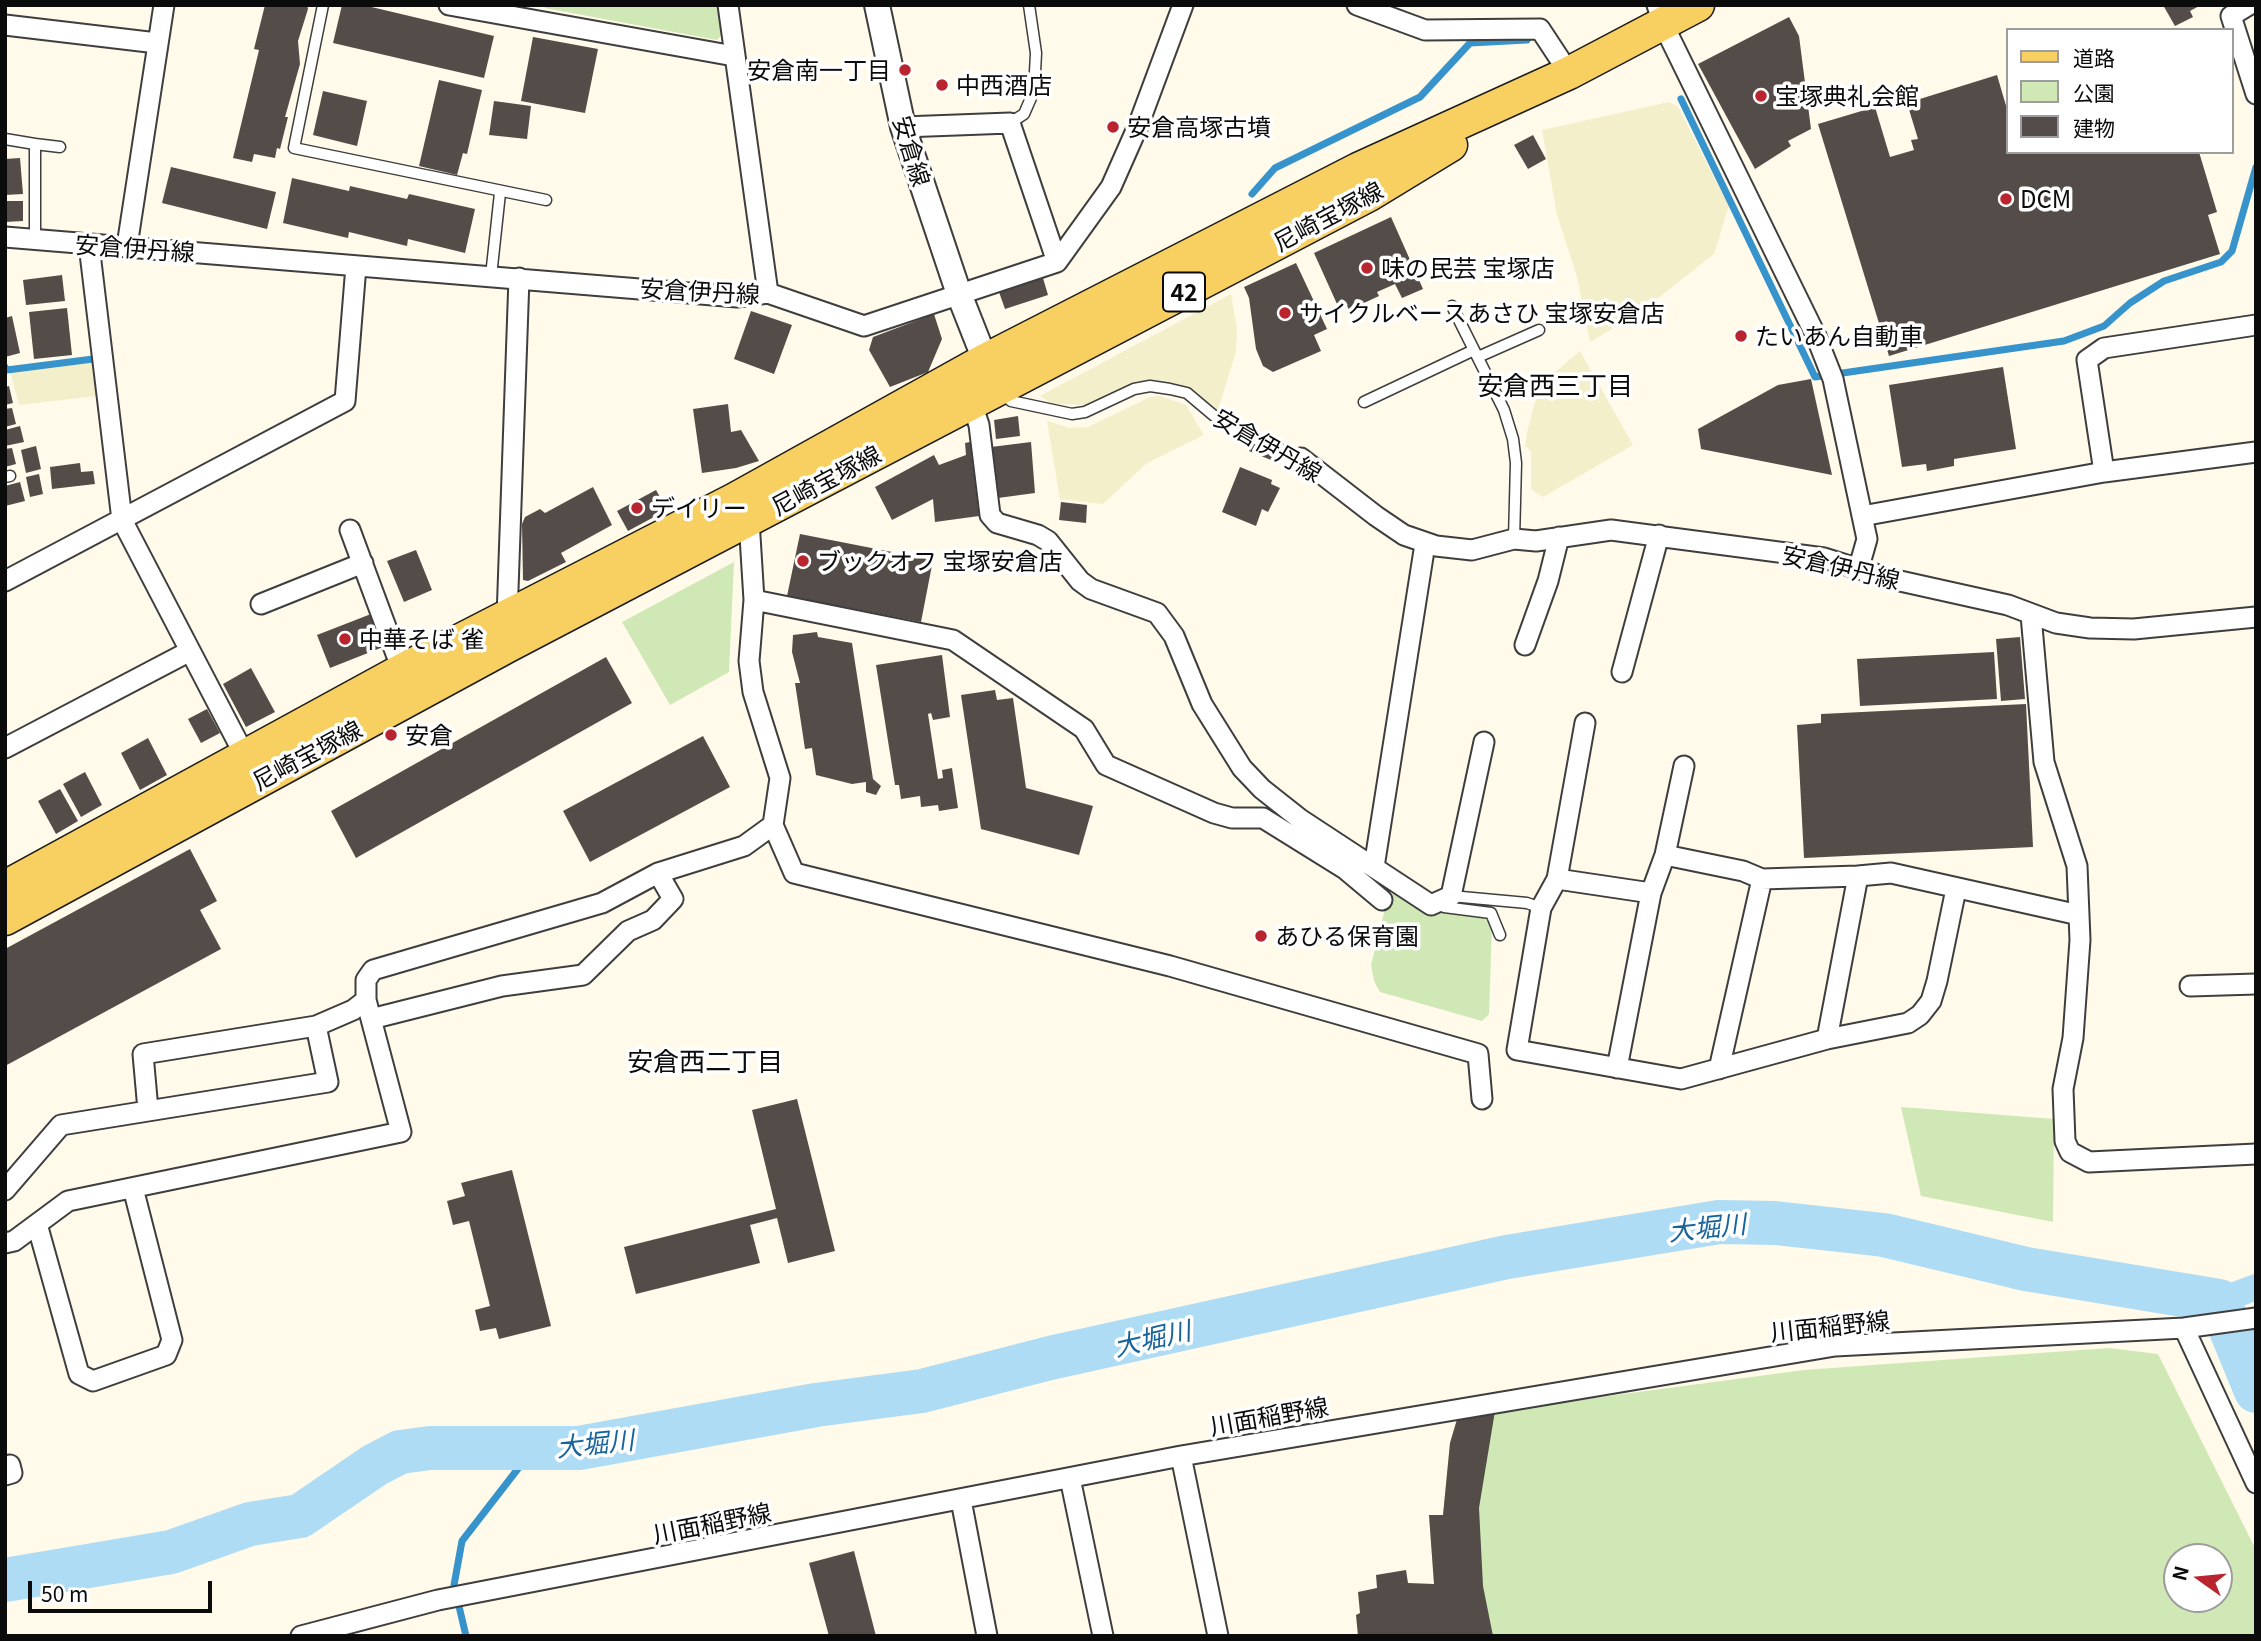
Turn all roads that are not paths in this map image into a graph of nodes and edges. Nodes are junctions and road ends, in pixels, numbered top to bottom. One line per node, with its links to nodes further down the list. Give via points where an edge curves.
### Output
1 (164, 5): 13 (street)
2 (323, 5): 22 (lane, via 294,148)
3 (449, 5): 14 (street)
4 (728, 5): 14 (street)
5 (877, 5): 18 (street, 安倉線)
6 (1029, 5): 17 (lane, via 1036,53 1034,91 1024,114)
7 (1183, 5): 28 (street, via 1111,187)
8 (1357, 5): 15 (street, via 1425,30 1540,29)
9 (1698, 5): 11 (main road, 尼崎宝塚線 / 42)
10 (2249, 5): 16 (street, via 2231,16)
11 (1660, 15): 15 (main road, 尼崎宝塚線 / 42); 45 (street, via 1833,379)
12 (5, 26): 13 (street)
13 (157, 43): 27 (street)
14 (734, 57): 32 (street)
15 (1569, 73): 38 (main road, 尼崎宝塚線 / 42, via 1357,169); 39 (main road, 尼崎宝塚線 / 42, via 1369,195)
16 (2256, 94)
17 (1010, 123): 18 (street); 28 (street)
18 (903, 127): 33 (street, 安倉線)
19 (5, 139): 20 (lane)
20 (35, 144): 21 (lane); 25 (lane)
21 (60, 147)
22 (500, 193): 23 (lane); 30 (lane)
23 (546, 200)
24 (5, 237): 25 (street, 安倉伊丹線)
25 (36, 240): 26 (street, 安倉伊丹線)
26 (89, 245): 27 (street, 安倉伊丹線); 46 (street)
27 (128, 246): 29 (street, 安倉伊丹線)
28 (1057, 262): 33 (street, 安倉伊丹線)
29 (356, 266): 30 (street, 安倉伊丹線); 46 (street, via 345,401)
30 (491, 276): 31 (street, 安倉伊丹線)
31 (519, 278): 32 (street, 安倉伊丹線, via 737,297); 59 (street)
32 (768, 293): 33 (street, 安倉伊丹線, via 864,326)
33 (959, 294): 38 (street)
34 (1452, 306): 37 (lane)
35 (2256, 325): 43 (street, via 2104,348 2087,360)
36 (1539, 330): 37 (lane)
37 (1476, 354): 40 (lane); 50 (lane, via 1513,439)
38 (985, 360): 39 (street); 44 (main road, 尼崎宝塚線 / 42)
39 (985, 397): 42 (lane, 安倉伊丹線, via 1072,414 1134,390 1150,386 1170,389 1187,393 1241,433); 44 (main road, 尼崎宝塚線 / 42); 71 (street, via 979,425 990,515 997,523 1048,541 1091,589 1157,613 1174,636 1202,704 1242,768 1300,820)
40 (1364, 402)
41 (2256, 452): 43 (street)
42 (1301, 458): 51 (street, 安倉伊丹線, via 1376,516)
43 (2104, 472): 45 (street)
44 (742, 510): 55 (street); 59 (main road, 尼崎宝塚線 / 42); 83 (main road, 尼崎宝塚線 / 42, via 496,653)
45 (1862, 516): 53 (street, via 1867,538)
46 (122, 520): 54 (street); 61 (street)
47 (350, 530): 52 (street)
48 (1659, 535): 49 (street, 安倉伊丹線, via 1611,530); 53 (street, 安倉伊丹線); 63 (street)
49 (1559, 537): 50 (street, 安倉伊丹線); 60 (street)
50 (1514, 539): 51 (street, 安倉伊丹線, via 1472,550)
51 (1425, 544): 71 (street)
52 (363, 563): 56 (street); 62 (street)
53 (1858, 567): 57 (street, 安倉伊丹線, via 1891,579 2008,604)
54 (5, 581)
55 (754, 600): 69 (street, via 749,662 753,692 780,778); 80 (street, via 953,640 1084,729 1106,765 1214,813 1263,818 1345,869)
56 (261, 604)
57 (2031, 615): 58 (street, 安倉伊丹線, via 2090,628 2134,629); 82 (street, via 2044,762 2077,866)
58 (2256, 617)
59 (507, 618): 62 (main road, 尼崎宝塚線 / 42)
60 (1525, 645)
61 (190, 651): 66 (street); 67 (street)
62 (402, 670): 67 (main road, 尼崎宝塚線 / 42)
63 (1622, 672)
64 (1585, 723): 74 (street)
65 (1484, 742): 79 (street)
66 (5, 748)
67 (245, 756): 76 (main road, 尼崎宝塚線 / 42)
68 (1684, 766): 70 (street)
69 (773, 825): 72 (street, via 744,846); 92 (street, via 794,873 1170,966 1478,1055)
70 (1665, 855): 75 (street); 78 (street)
71 (1374, 867): 79 (street, via 1431,905)
72 (658, 873): 87 (street, via 602,903 373,970 366,979); 87 (street, via 673,900 653,920 628,931 583,975)
73 (1858, 876): 75 (street); 77 (street, via 1891,873); 89 (street)
74 (1557, 878): 78 (street); 81 (street)
75 (1762, 878): 91 (street)
76 (5, 887)
77 (1956, 889): 82 (street); 89 (street, via 1937,981 1931,1001 1920,1015 1908,1023)
78 (1651, 893): 90 (street)
79 (1451, 896): 81 (lane); 84 (lane, via 1444,907 1491,913)
80 (1382, 900)
81 (1541, 908): 90 (street, via 1517,1050)
82 (2079, 915): 94 (street, via 2073,1038 2063,1089 2062,1125 2070,1152 2089,1162)
83 (5, 919)
84 (1500, 935)
85 (2256, 984): 86 (street)
86 (2190, 986)
87 (369, 1009): 88 (street, via 353,1010); 95 (street, via 401,1132)
88 (316, 1026): 93 (street, via 143,1054); 93 (street, via 328,1082)
89 (1827, 1039): 91 (street)
90 (1616, 1068): 91 (street, via 1681,1079)
91 (1719, 1069)
92 (1482, 1099)
93 (148, 1110): 96 (street, via 61,1125)
94 (2256, 1154)
95 (133, 1188): 97 (street, via 68,1201); 97 (street, via 172,1340 166,1355 93,1381 79,1374)
96 (5, 1190)
97 (37, 1224): 98 (street)
98 (5, 1243)
99 (2256, 1318): 100 (street, 川面稲野線)
100 (2187, 1327): 101 (street, 川面稲野線, via 1835,1346); 103 (street)
101 (1181, 1456): 102 (street, 川面稲野線); 108 (street)
102 (1070, 1478): 104 (street, 川面稲野線); 107 (street)
103 (2256, 1483)
104 (961, 1500): 105 (street, 川面稲野線, via 438,1600); 106 (street)
105 (301, 1636)
106 (988, 1636)
107 (1103, 1636)
108 (1218, 1636)

